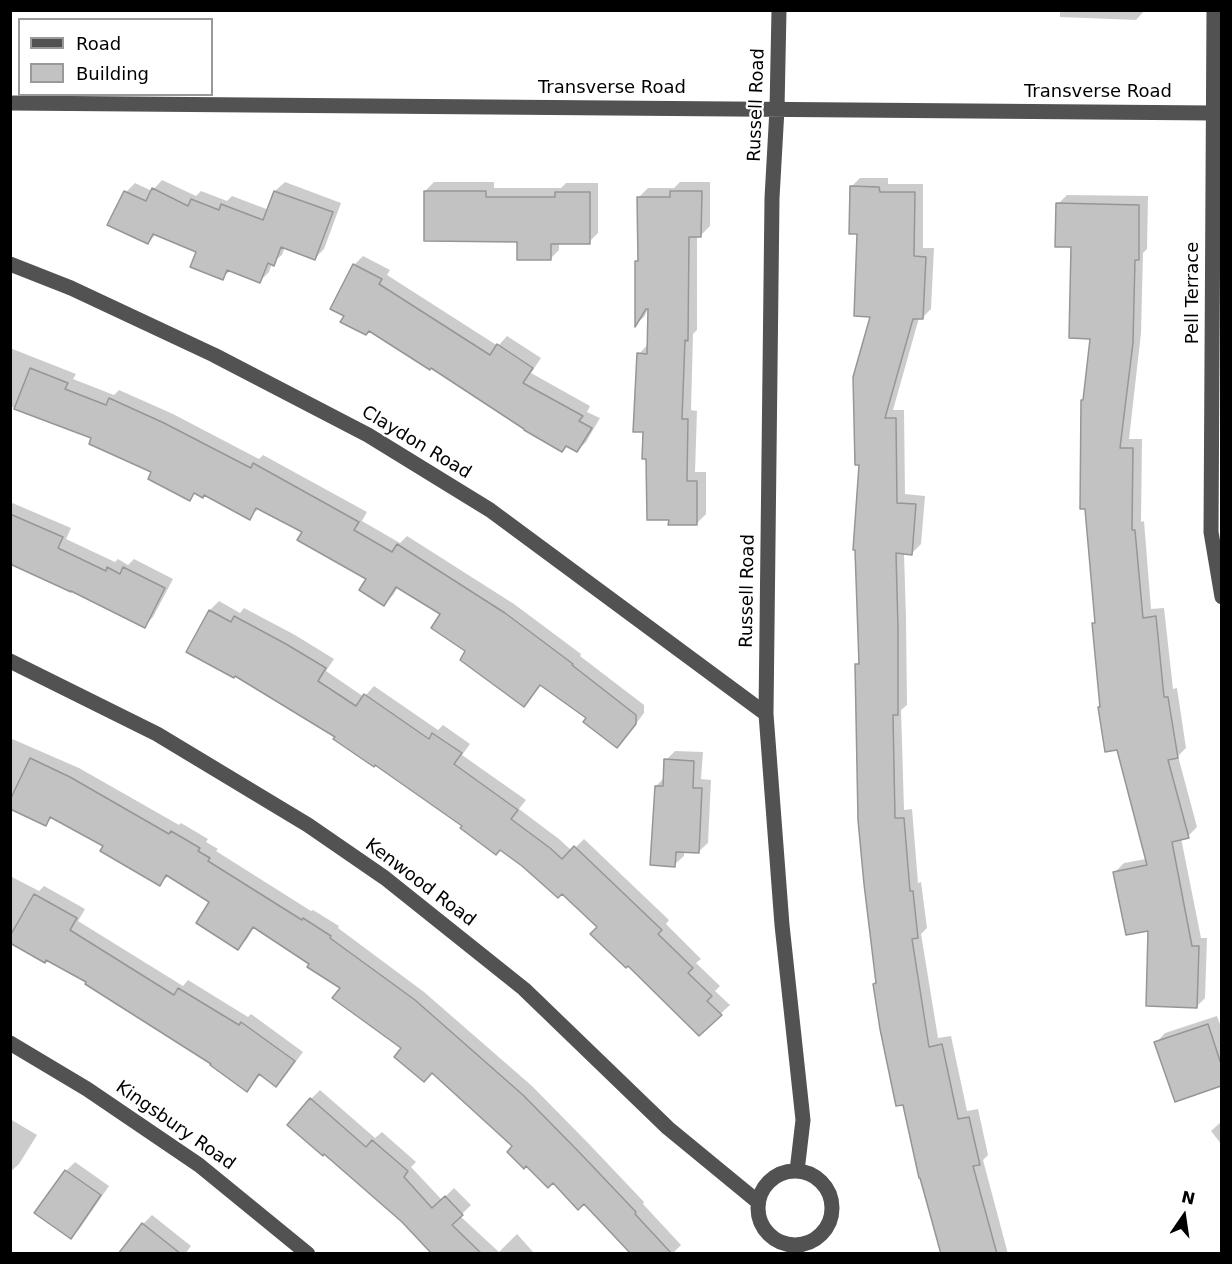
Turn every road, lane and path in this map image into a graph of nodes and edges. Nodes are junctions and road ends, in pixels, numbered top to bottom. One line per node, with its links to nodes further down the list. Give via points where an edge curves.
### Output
1 (779, 10): 4 (street, Russell Road)
2 (1214, 10): 5 (street, Pell Terrace)
3 (10, 103): 4 (street, Transverse Road)
4 (777, 109): 5 (street, Transverse Road); 10 (street, Russell Road, via 772,198)
5 (1213, 113): 7 (street, Pell Terrace, via 1211,532)
6 (10, 264): 10 (street, Claydon Road, via 214,355 368,435 490,510)
7 (1220, 575): 8 (street, Pell Terrace)
8 (1221, 597)
9 (10, 661): 13 (street, Kenwood Road, via 157,734 308,825 385,878 524,989 668,1128)
10 (766, 714): 12 (street, Russell Road, via 782,925 803,1120)
11 (10, 1043): 16 (street, Kingsbury Road, via 87,1089 198,1165)
12 (797, 1171): 13 (street, via 776,1176); 14 (street, via 819,1179 831,1199 830,1222)
13 (758, 1202): 15 (street, via 761,1224)
14 (815, 1240): 15 (street); 17 (street)
15 (786, 1249)
16 (308, 1254)
17 (823, 1254)

